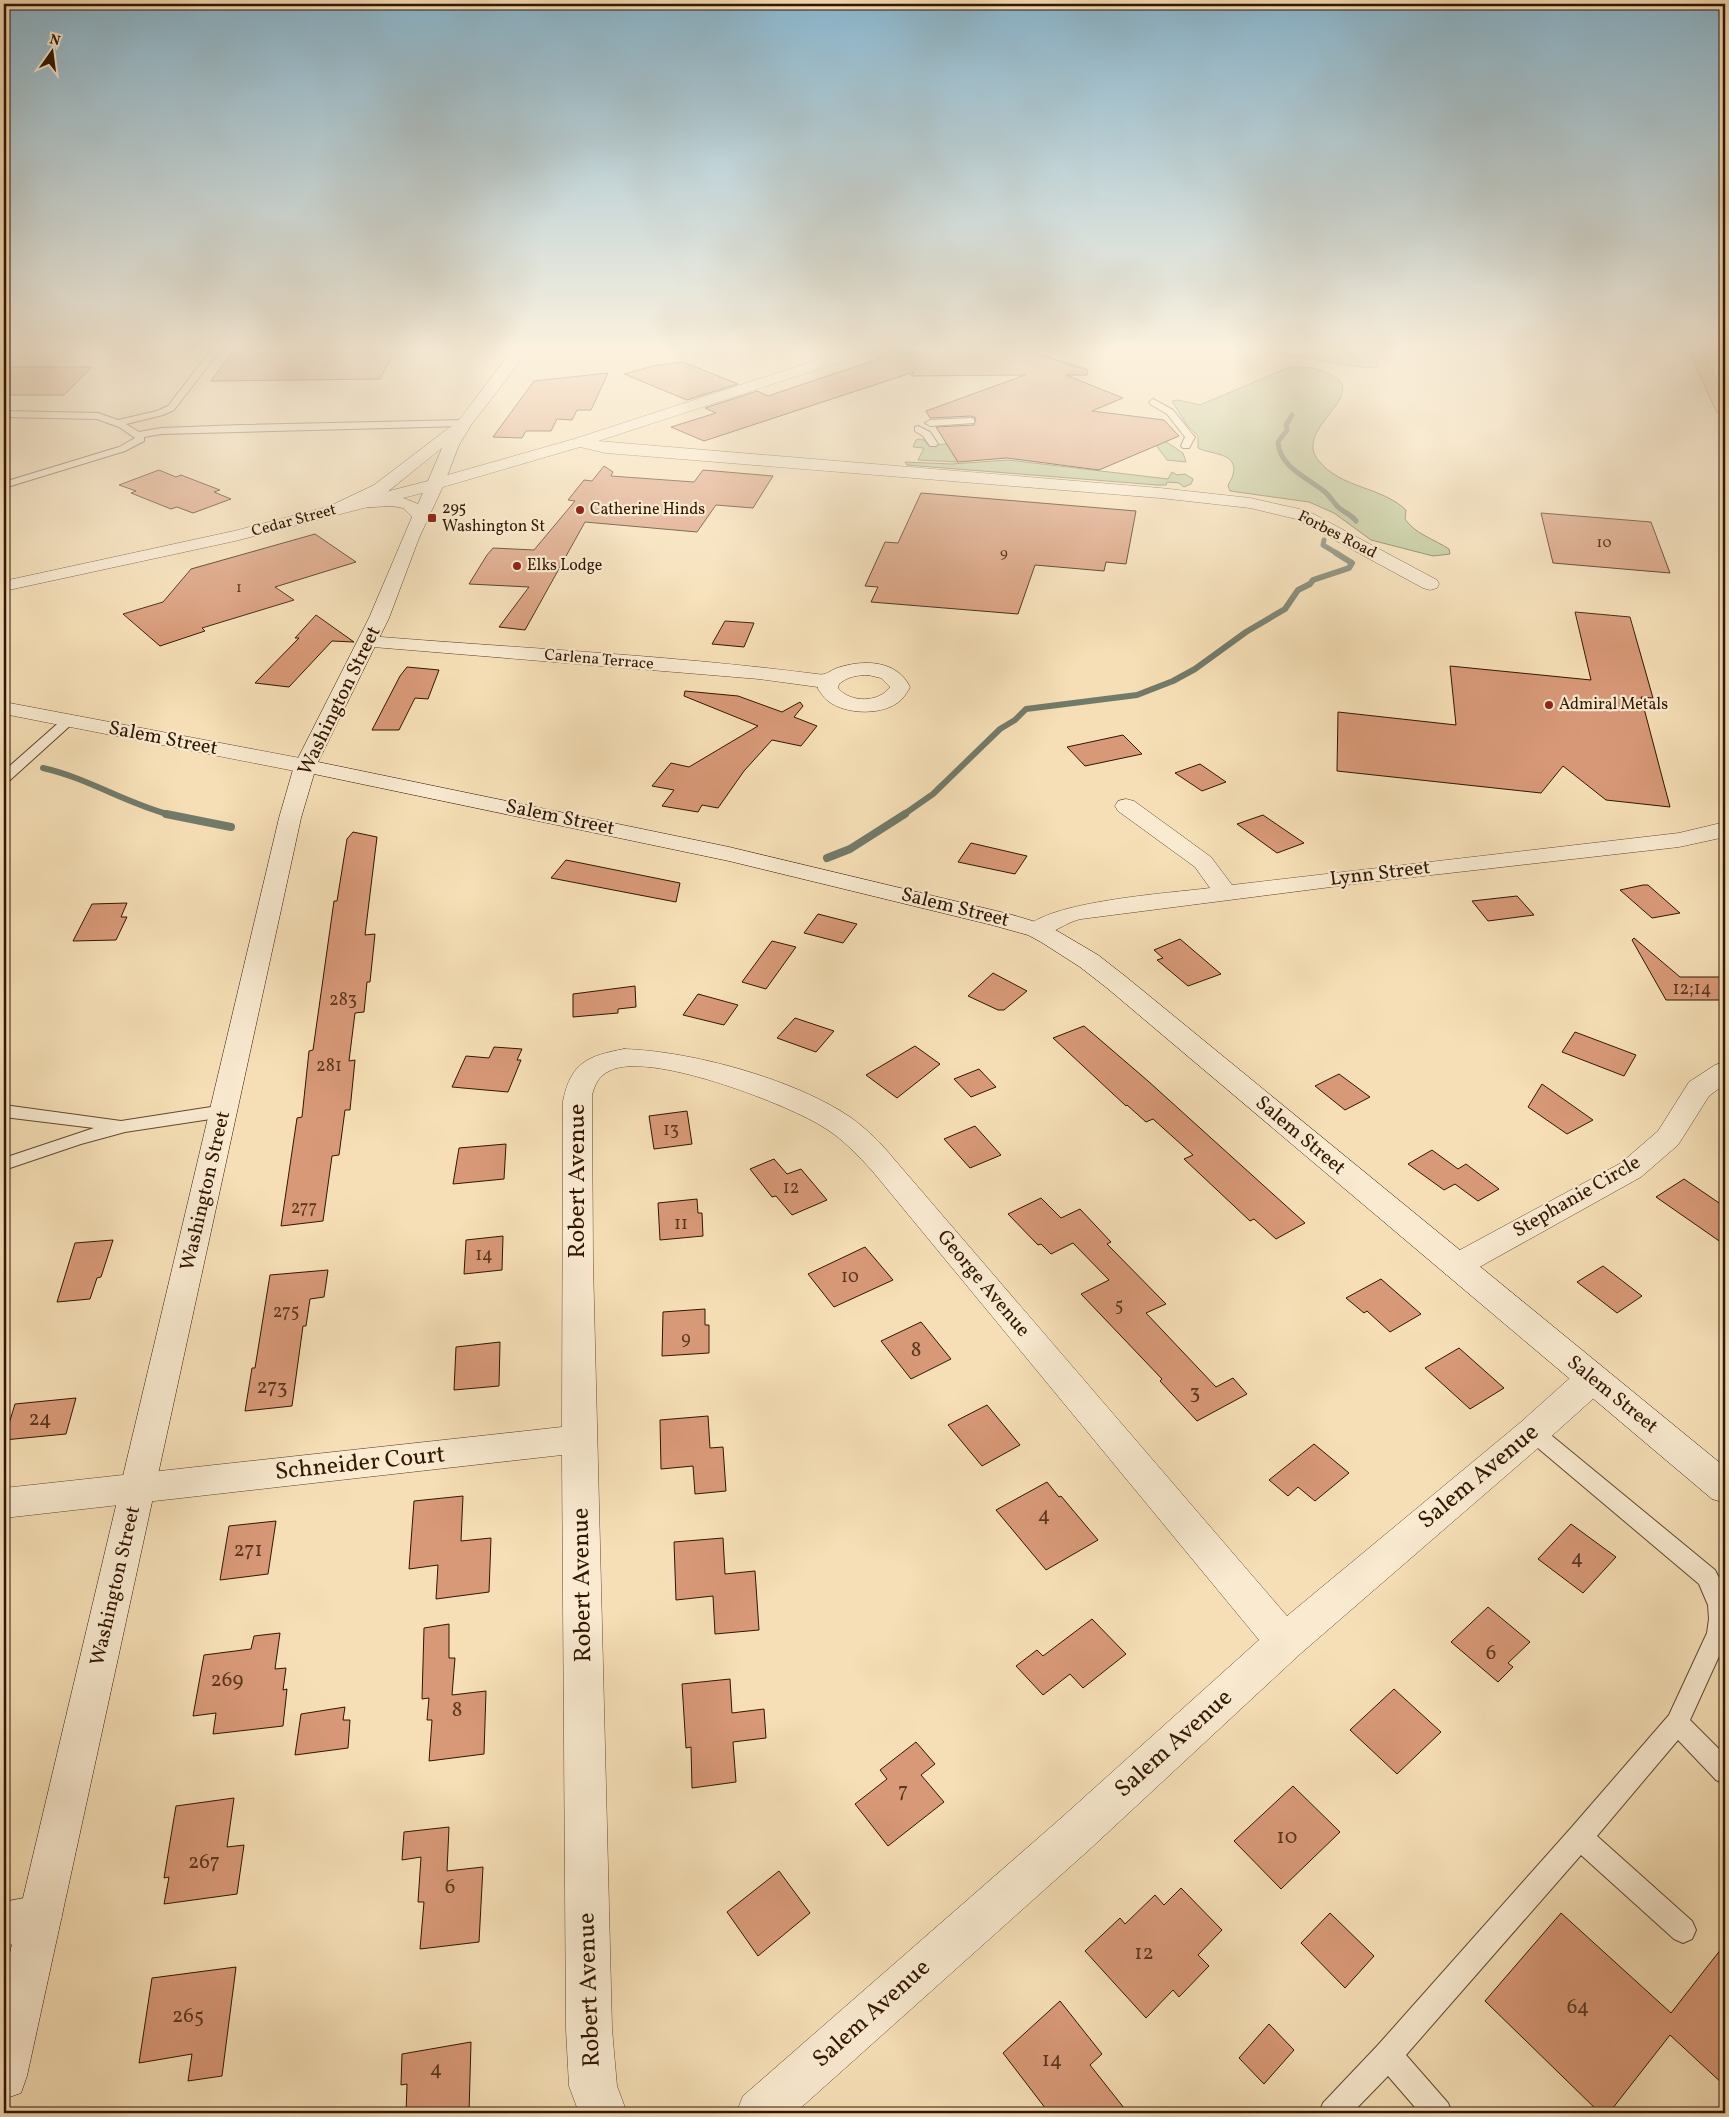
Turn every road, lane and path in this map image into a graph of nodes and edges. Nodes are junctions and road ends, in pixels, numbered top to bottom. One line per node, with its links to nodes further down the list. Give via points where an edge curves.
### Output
1 (121, 448): 7 (lane)
2 (432, 448): 9 (street, via 380,489)
3 (450, 448): 6 (street, Washington Street)
4 (560, 448): 6 (street, Cedar Street)
5 (605, 448): 11 (street, Forbes Road, via 1250,503 1292,512 1319,523)
6 (436, 484): 8 (street, Cedar Street); 10 (street, Washington Street)
7 (4, 485)
8 (359, 504): 9 (street, Cedar Street); 10 (street, via 401,502 414,508)
9 (336, 510): 12 (street, Cedar Street, via 235,536)
10 (420, 516): 13 (street, Washington Street)
11 (1430, 584)
12 (4, 586)
13 (368, 642): 14 (street, Carlena Terrace, via 759,673); 17 (street, Washington Street)
14 (829, 682)
15 (4, 708): 16 (street, Salem Street)
16 (68, 721): 17 (street, Salem Street); 18 (lane)
17 (306, 766): 22 (street, Salem Street, via 729,854 955,907); 26 (street, Washington Street, via 290,818)
18 (4, 778)
19 (1126, 806): 21 (street, via 1203,862)
20 (1725, 829): 21 (street, Lynn Street, via 1679,840)
21 (1226, 894): 22 (street, Lynn Street, via 1074,913)
22 (1037, 930): 29 (street, Salem Street, via 1075,952 1116,982)
23 (600, 1064): 32 (street, Robert Avenue, via 582,1082 577,1101); 36 (street, George Avenue, via 615,1058 651,1058 761,1087 831,1118 857,1137)
24 (1725, 1070): 29 (street, Stephanie Circle, via 1699,1089 1668,1138 1631,1170)
25 (4, 1110): 27 (lane)
26 (224, 1111): 27 (lane); 34 (street, Washington Street)
27 (125, 1126): 28 (lane)
28 (4, 1164)
29 (1456, 1266): 30 (street, Salem Street)
30 (1592, 1378): 31 (street, Salem Avenue); 33 (street, Salem Street)
31 (1533, 1432): 36 (street, Salem Avenue); 37 (lane, via 1696,1567 1715,1590 1722,1612 1718,1634)
32 (581, 1439): 34 (street, Schneider Court); 44 (street, Robert Avenue, via 589,2029 593,2086)
33 (1725, 1488)
34 (138, 1489): 35 (street, Schneider Court); 40 (street, Washington Street)
35 (4, 1503)
36 (1285, 1642): 45 (street, Salem Avenue, via 1075,1834)
37 (1676, 1722): 38 (lane); 39 (lane)
38 (1725, 1772)
39 (1580, 1837): 41 (lane); 42 (lane)
40 (22, 1920): 43 (street, Washington Street)
41 (1683, 1930)
42 (1388, 2055): 46 (lane); 47 (lane)
43 (4, 2076)
44 (603, 2113)
45 (760, 2113)
46 (1333, 2113)
47 (1438, 2113)

